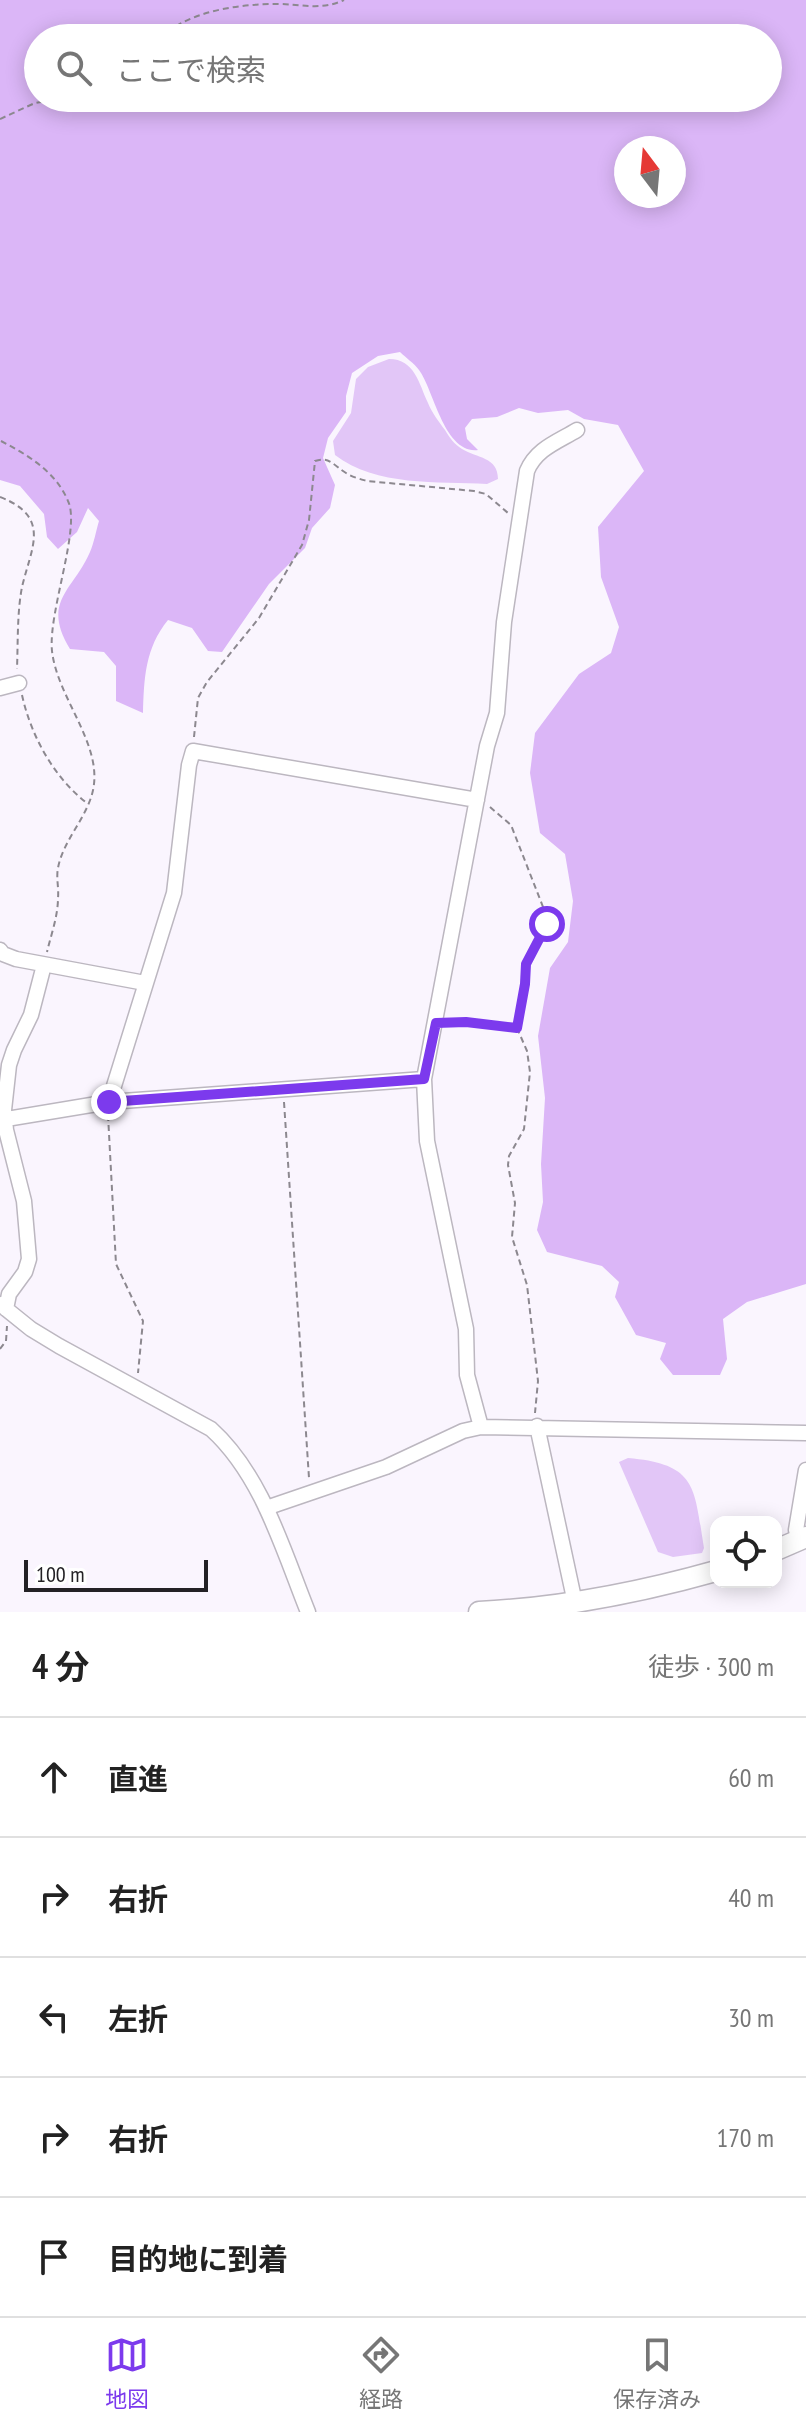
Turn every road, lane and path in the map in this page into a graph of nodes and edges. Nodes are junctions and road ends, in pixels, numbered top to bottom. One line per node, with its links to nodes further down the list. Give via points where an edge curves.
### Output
1 (344, 0): 2 (path, via 328,7 277,4 220,10)
2 (183, 24)
3 (24, 108): 4 (path)
4 (0, 119)
5 (577, 430): 9 (street, via 532,459)
6 (1, 441): 14 (path, via 39,463 68,498 72,512 52,651 92,755 94,788)
7 (2, 498): 8 (path); 10 (path, via 19,505 34,531 34,551 22,588)
8 (1, 505)
9 (520, 518): 12 (path, via 486,494 367,481 348,475 330,460 315,461 302,545 259,618 198,698); 13 (street, via 497,713)
10 (19, 683): 11 (street); 14 (path, via 26,714 48,760)
11 (0, 688)
12 (193, 751): 13 (street); 17 (street, via 174,893)
13 (477, 800): 18 (street); 19 (path, via 511,825 545,912 547,924 526,964)
14 (88, 804): 16 (path, via 58,867 59,899)
15 (0, 950): 16 (street)
16 (44, 965): 17 (street); 23 (street, via 31,1015 9,1065)
17 (145, 983): 22 (street)
18 (436, 1023): 19 (path); 20 (street)
19 (517, 1028): 27 (path, via 530,1072 524,1129 508,1165 515,1203 512,1237 527,1285 536,1366)
20 (424, 1079): 21 (street); 28 (street, via 427,1141 466,1329 467,1375)
21 (283, 1089): 22 (street); 31 (path)
22 (109, 1102): 23 (street); 26 (path, via 116,1264 143,1321)
23 (2, 1120): 24 (street, via 29,1244 25,1272)
24 (3, 1306): 25 (path, via 8,1318); 26 (street, via 50,1341)
25 (0, 1349)
26 (136, 1388): 32 (street, via 226,1442)
27 (537, 1426): 28 (street); 29 (street); 36 (street)
28 (481, 1427): 31 (street)
29 (806, 1433)
30 (806, 1470): 33 (street, via 796,1530)
31 (313, 1491): 32 (street)
32 (266, 1508): 37 (street)
33 (803, 1539): 34 (main road)
34 (782, 1548)
35 (710, 1573): 36 (main road)
36 (575, 1603): 38 (main road)
37 (308, 1612)
38 (479, 1612)

